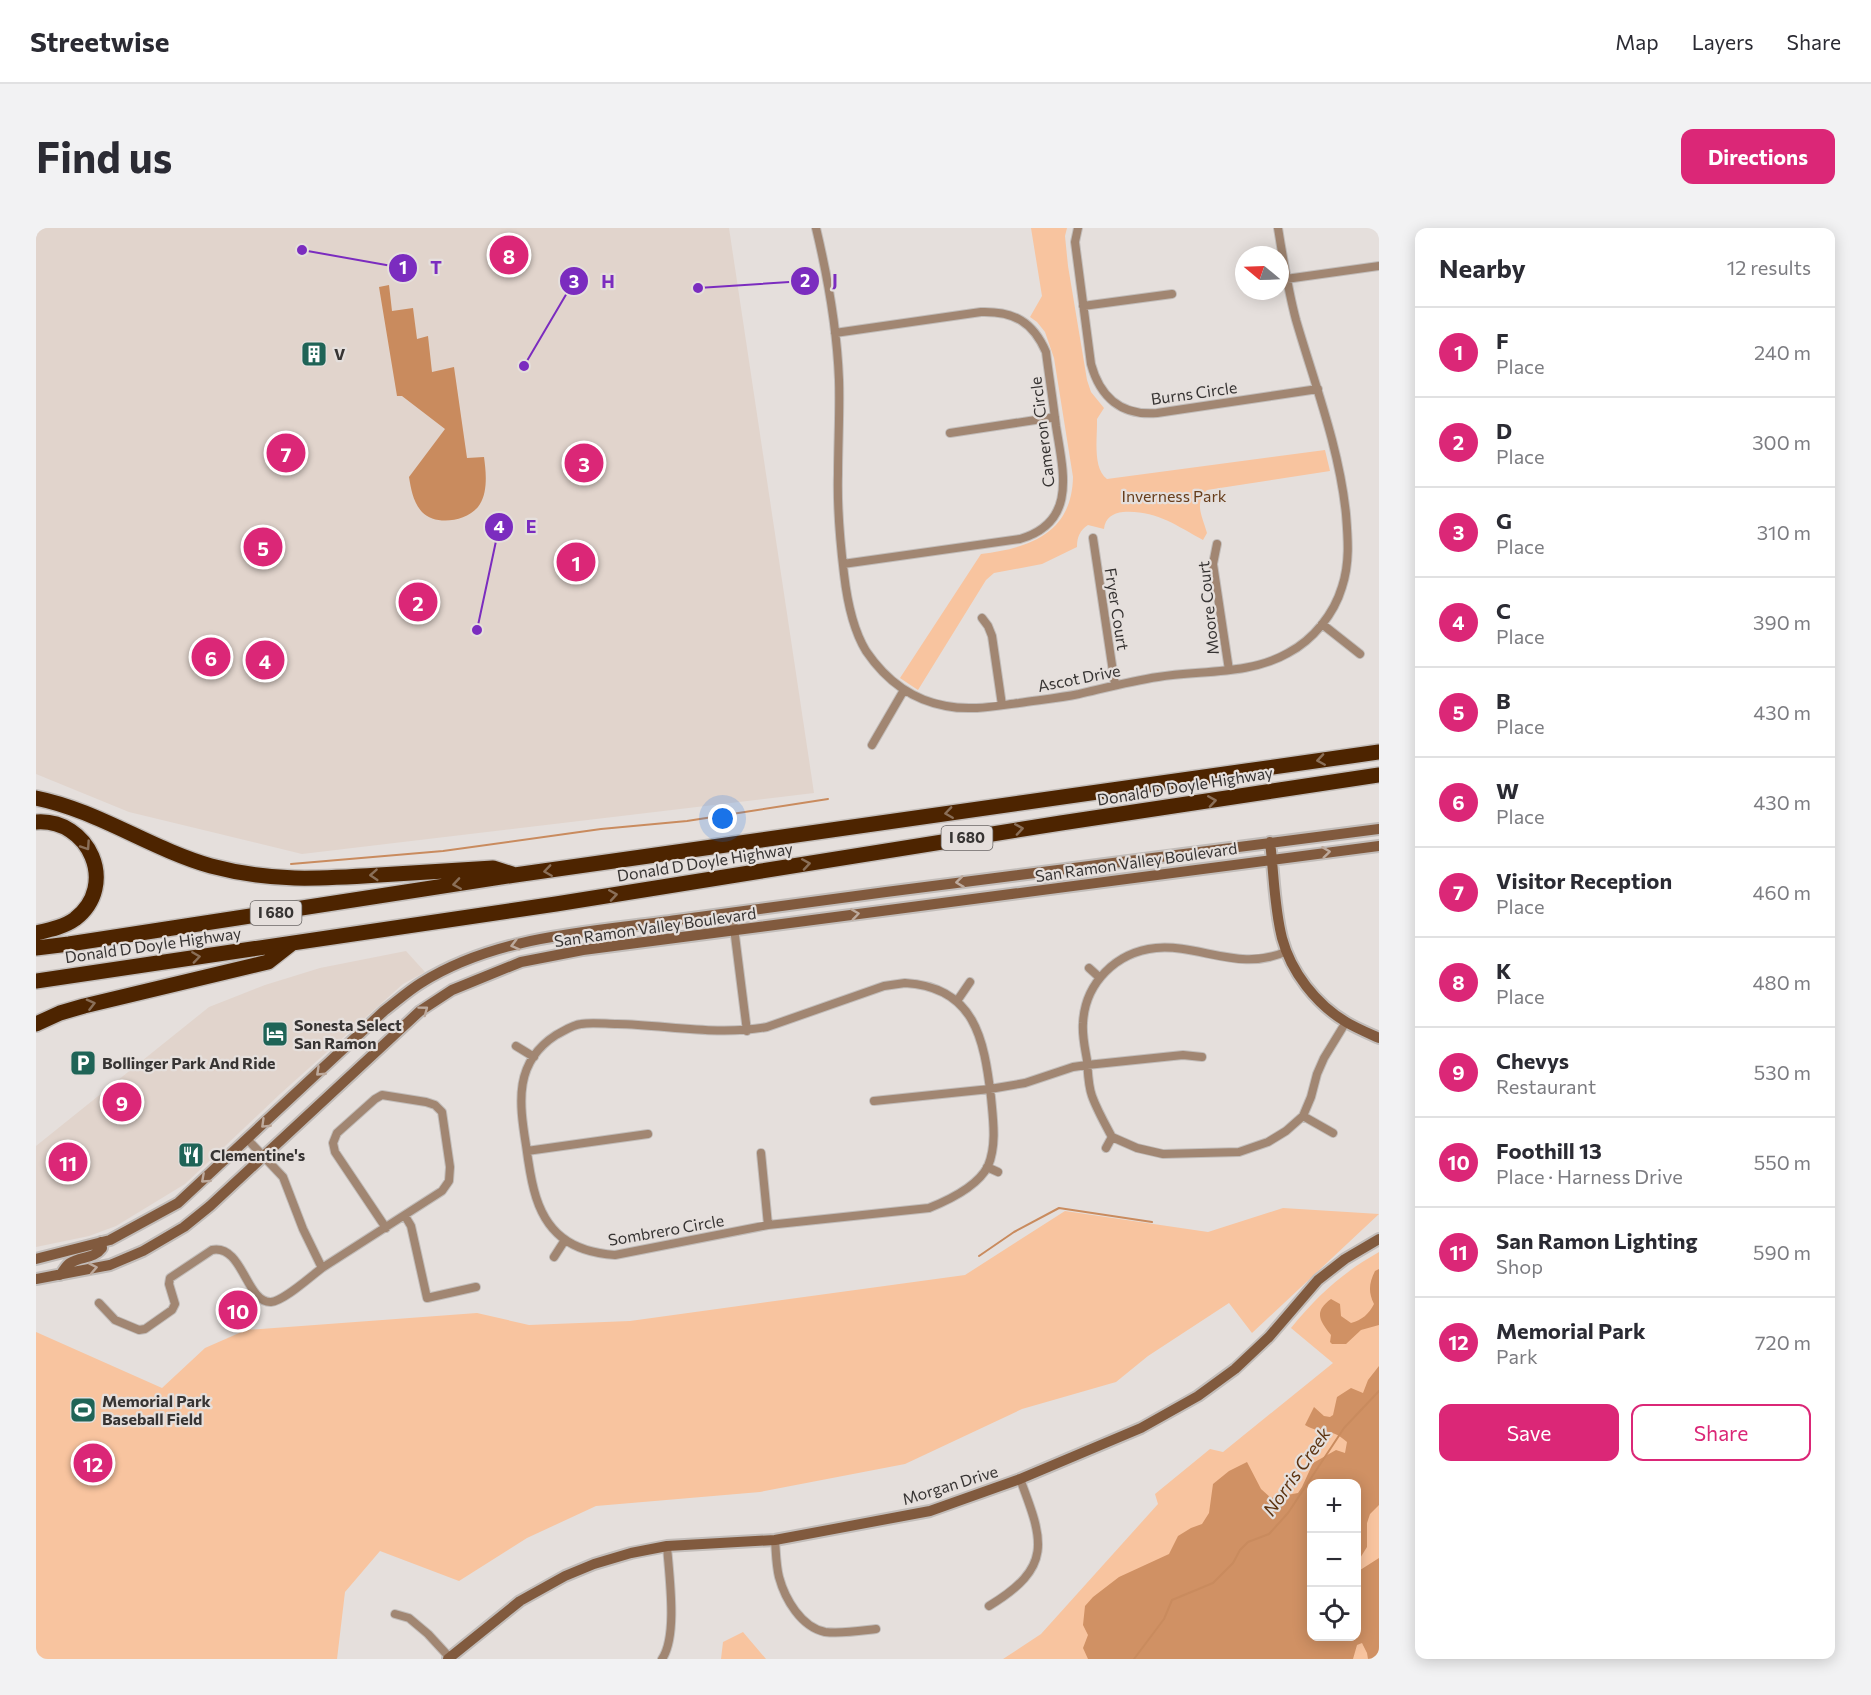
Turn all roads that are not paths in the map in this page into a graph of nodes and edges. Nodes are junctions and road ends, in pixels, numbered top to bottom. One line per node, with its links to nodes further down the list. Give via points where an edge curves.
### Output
1 (816, 228): 10 (street, Ascot Drive)
2 (1078, 228): 9 (street, Burns Circle, via 1075,242)
3 (1278, 228): 4 (street, Ascot Drive)
4 (1281, 246)
5 (1379, 266): 6 (street)
6 (1289, 279)
7 (1289, 291): 11 (street, Ascot Drive)
8 (1172, 294): 9 (street)
9 (1083, 306): 11 (street, Burns Circle, via 1097,383 1109,399 1127,410 1157,413)
10 (835, 333): 12 (street, Cameron Circle, via 981,312 1013,316 1032,328 1046,352); 16 (street, Ascot Drive)
11 (1318, 389): 18 (street, Ascot Drive, via 1338,467 1348,549 1343,585)
12 (1055, 417): 13 (street); 16 (street, Cameron Circle, via 1064,489 1057,512 1044,528 1020,539)
13 (950, 433)
14 (1093, 538): 21 (street, Fryer Court)
15 (1217, 544): 20 (street, Moore Court, via 1213,564)
16 (843, 564): 22 (street, Ascot Drive, via 850,610 859,637 882,671)
17 (982, 618): 23 (street, via 992,636)
18 (1322, 624): 19 (street); 20 (street, Ascot Drive, via 1280,658)
19 (1360, 654)
20 (1229, 670): 21 (street, Ascot Drive, via 1190,672)
21 (1115, 685): 23 (street, Ascot Drive)
22 (904, 690): 23 (street, Ascot Drive, via 942,706 972,709); 24 (street)
23 (1002, 705)
24 (872, 745)
25 (1379, 752): 33 (highway, Donald D Doyle Highway / I 680, one-way to 33)
26 (1379, 775): 37 (highway, Donald D Doyle Highway / I 680, one-way to 26)
27 (36, 798): 33 (highway, one-way to 27, via 493,868 314,879 258,876 186,858 79,811)
28 (36, 822): 36 (highway, one-way to 36, via 50,822 73,831 90,851 96,866 93,895 85,908 63,926)
29 (1379, 829): 30 (main road, San Ramon Valley Boulevard)
30 (1270, 842): 32 (main road); 34 (main road, San Ramon Valley Boulevard, one-way to 34)
31 (1379, 846): 32 (main road, San Ramon Valley Boulevard, one-way to 31)
32 (1272, 859): 35 (main road, San Ramon Valley Boulevard, one-way to 32); 39 (main road, via 1280,929)
33 (515, 875): 38 (highway, Donald D Doyle Highway / I 680, one-way to 38)
34 (732, 912): 35 (street); 59 (main road, San Ramon Valley Boulevard, one-way to 59, via 518,943 436,974 384,1011)
35 (735, 931): 47 (street); 63 (main road, San Ramon Valley Boulevard, one-way to 35, via 420,1011 452,990 521,962)
36 (36, 933)
37 (293, 943): 42 (highway, Donald D Doyle Highway / I 680, one-way to 37); 46 (highway, one-way to 37, via 60,1012 268,962)
38 (36, 948)
39 (1287, 951): 41 (street, via 1244,960 1155,948 1123,958); 45 (main road, via 1311,992)
40 (1089, 969): 41 (street)
41 (1099, 977): 52 (street, via 1084,1015)
42 (36, 981)
43 (970, 982): 44 (street)
44 (957, 1001): 47 (street, Sombrero Circle, via 942,991 905,983 884,986); 53 (street, Sombrero Circle, via 979,1035)
45 (1346, 1022): 48 (main road); 55 (street, via 1324,1058)
46 (36, 1024)
47 (747, 1031): 50 (street, Sombrero Circle, via 581,1024 546,1042)
48 (1379, 1038)
49 (516, 1046): 50 (street)
50 (534, 1057): 61 (street, Sombrero Circle, via 520,1091)
51 (1202, 1057): 52 (street, via 1184,1055)
52 (1087, 1065): 53 (street); 58 (street, via 1092,1094)
53 (990, 1089): 54 (street); 64 (street, Sombrero Circle, via 994,1121)
54 (874, 1101)
55 (1303, 1116): 56 (street); 58 (street, via 1268,1142 1239,1152 1163,1154)
56 (1333, 1133)
57 (648, 1134): 61 (street)
58 (1113, 1137): 60 (street)
59 (248, 1140): 63 (street); 71 (main road, San Ramon Valley Boulevard, one-way to 71, via 178,1203)
60 (1106, 1148)
61 (527, 1151): 70 (street, Sombrero Circle, via 539,1209)
62 (761, 1153): 67 (street)
63 (264, 1157): 74 (street, via 283,1177); 75 (main road, San Ramon Valley Boulevard, one-way to 63, via 110,1265 143,1251 184,1227)
64 (987, 1167): 65 (street); 67 (street, Sombrero Circle, via 963,1192 929,1208)
65 (998, 1172)
66 (405, 1216): 68 (street); 68 (street, via 442,1191 449,1181 442,1112 426,1102 382,1095 337,1134 333,1143 340,1160); 77 (street, via 411,1226 427,1298)
67 (768, 1225): 70 (street, Sombrero Circle, via 615,1256 579,1248)
68 (387, 1228): 74 (street)
69 (1379, 1239): 79 (main road, Morgan Drive, via 1318,1280 1269,1337 1198,1396 1141,1428)
70 (565, 1240): 72 (street)
71 (101, 1242): 73 (main road, San Ramon Valley Boulevard); 75 (main road, via 100,1252 70,1263)
72 (554, 1257)
73 (36, 1259)
74 (322, 1269): 78 (street, via 272,1302 258,1296 237,1263 220,1248 170,1278 175,1304 172,1310 144,1329 115,1320)
75 (60, 1275): 76 (main road, San Ramon Valley Boulevard)
76 (36, 1279)
77 (476, 1287)
78 (99, 1303)
79 (1020, 1479): 80 (main road, Morgan Drive, via 930,1511); 82 (street, via 1038,1535 1036,1561 1010,1594)
80 (775, 1540): 81 (main road, Morgan Drive); 84 (street, via 779,1577 803,1622 823,1631 850,1633)
81 (667, 1546): 85 (main road, Morgan Drive, via 631,1553 565,1576 520,1600); 86 (street, via 670,1639)
82 (989, 1606)
83 (396, 1614): 85 (street, via 409,1617)
84 (876, 1629)
85 (450, 1658)
86 (662, 1659)

